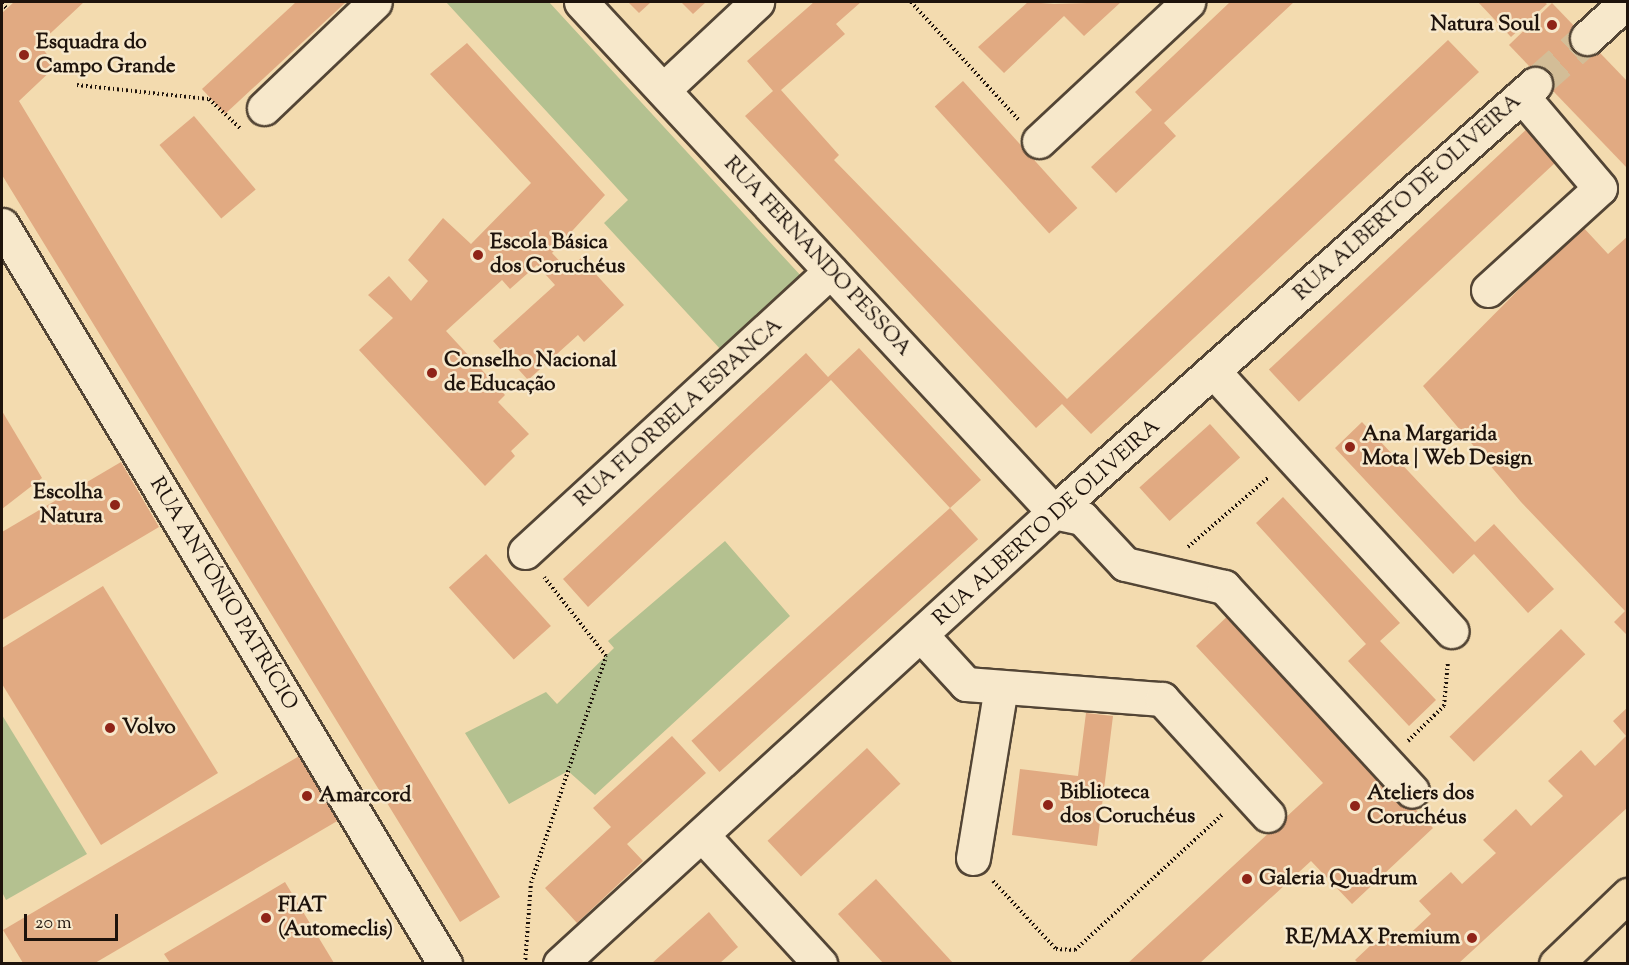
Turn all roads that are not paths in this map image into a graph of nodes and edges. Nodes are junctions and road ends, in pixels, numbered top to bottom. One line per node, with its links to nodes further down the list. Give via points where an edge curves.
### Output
1 (375, 2): 8 (street)
2 (581, 2): 7 (street, RUA FERNANDO PESSOA)
3 (757, 2): 7 (street)
4 (1188, 2): 9 (street)
5 (1626, 2): 6 (street)
6 (1587, 38)
7 (663, 90): 11 (street, RUA FERNANDO PESSOA)
8 (264, 108)
9 (1039, 141)
10 (2, 225): 24 (street, RUA ANTÓNIO PATRÍCIO)
11 (831, 271): 14 (street, RUA FERNANDO PESSOA); 15 (street, RUA FLORBELA ESPANCA)
12 (1488, 290): 13 (street, RUA ALBERTO DE OLIVEIRA, via 1600,188 1529,90)
13 (1215, 373): 14 (street, RUA ALBERTO DE OLIVEIRA); 16 (street)
14 (1054, 512): 17 (street, RUA ALBERTO DE OLIVEIRA); 19 (street, via 1082,518 1125,564 1224,587)
15 (525, 552)
16 (1451, 631)
17 (922, 636): 18 (street, via 966,684); 21 (street, RUA ALBERTO DE OLIVEIRA)
18 (1001, 687): 20 (street, via 1162,699); 22 (street)
19 (1412, 791)
20 (1257, 803)
21 (702, 835): 25 (street, RUA ALBERTO DE OLIVEIRA); 26 (street)
22 (973, 858)
23 (1628, 895): 27 (main road)
24 (445, 963)
25 (560, 963)
26 (820, 963)
27 (1556, 963)

